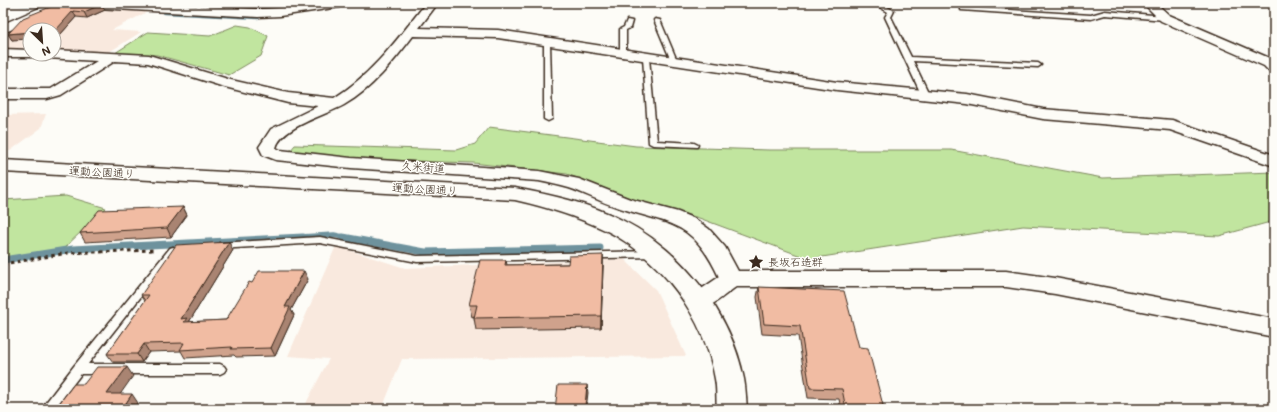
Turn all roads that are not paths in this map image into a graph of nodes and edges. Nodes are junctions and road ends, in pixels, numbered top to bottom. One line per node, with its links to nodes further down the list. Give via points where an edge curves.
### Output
1 (63, 3): 11 (street)
2 (79, 3): 3 (street, via 280,12)
3 (340, 3)
4 (432, 3): 12 (street, 久米街道)
5 (876, 3): 20 (lane, via 891,11 888,17)
6 (1149, 3): 8 (street)
7 (964, 9): 8 (lane, via 1091,17 1105,13)
8 (1165, 18): 22 (street)
9 (657, 20): 21 (lane)
10 (629, 21): 16 (lane, via 628,28 623,29)
11 (3, 29)
12 (409, 32): 13 (street, via 498,34); 26 (street, 久米街道, via 365,82)
13 (547, 43): 16 (street); 27 (lane)
14 (3, 53): 15 (street)
15 (22, 54)
16 (623, 54): 19 (street)
17 (62, 55): 18 (street)
18 (113, 57): 24 (street, via 56,92); 26 (street, via 149,59 226,83 288,98)
19 (646, 58): 21 (street); 28 (lane, via 653,143)
20 (909, 59): 23 (lane); 25 (lane)
21 (675, 62): 25 (street, via 837,86)
22 (1272, 63)
23 (1038, 65)
24 (3, 94)
25 (925, 94): 29 (street, via 967,99 1043,114 1172,125)
26 (336, 103): 34 (street, 久米街道, via 290,123 277,132 267,147 269,151 276,155 296,158 525,175 573,183 623,203 688,223 718,252)
27 (548, 119)
28 (694, 145)
29 (1274, 161)
30 (3, 166): 33 (street, 運動公園通り, via 515,194 548,201 614,226)
31 (212, 246): 33 (lane, via 320,240 417,258)
32 (178, 249): 37 (lane)
33 (655, 254): 35 (street, 運動公園通り, via 669,266)
34 (731, 279): 35 (street); 36 (street, via 1006,278)
35 (699, 302): 40 (street, 運動公園通り, via 720,345 730,378)
36 (1272, 331)
37 (78, 369): 38 (lane); 39 (lane)
38 (220, 369)
39 (46, 409)
40 (732, 409)

